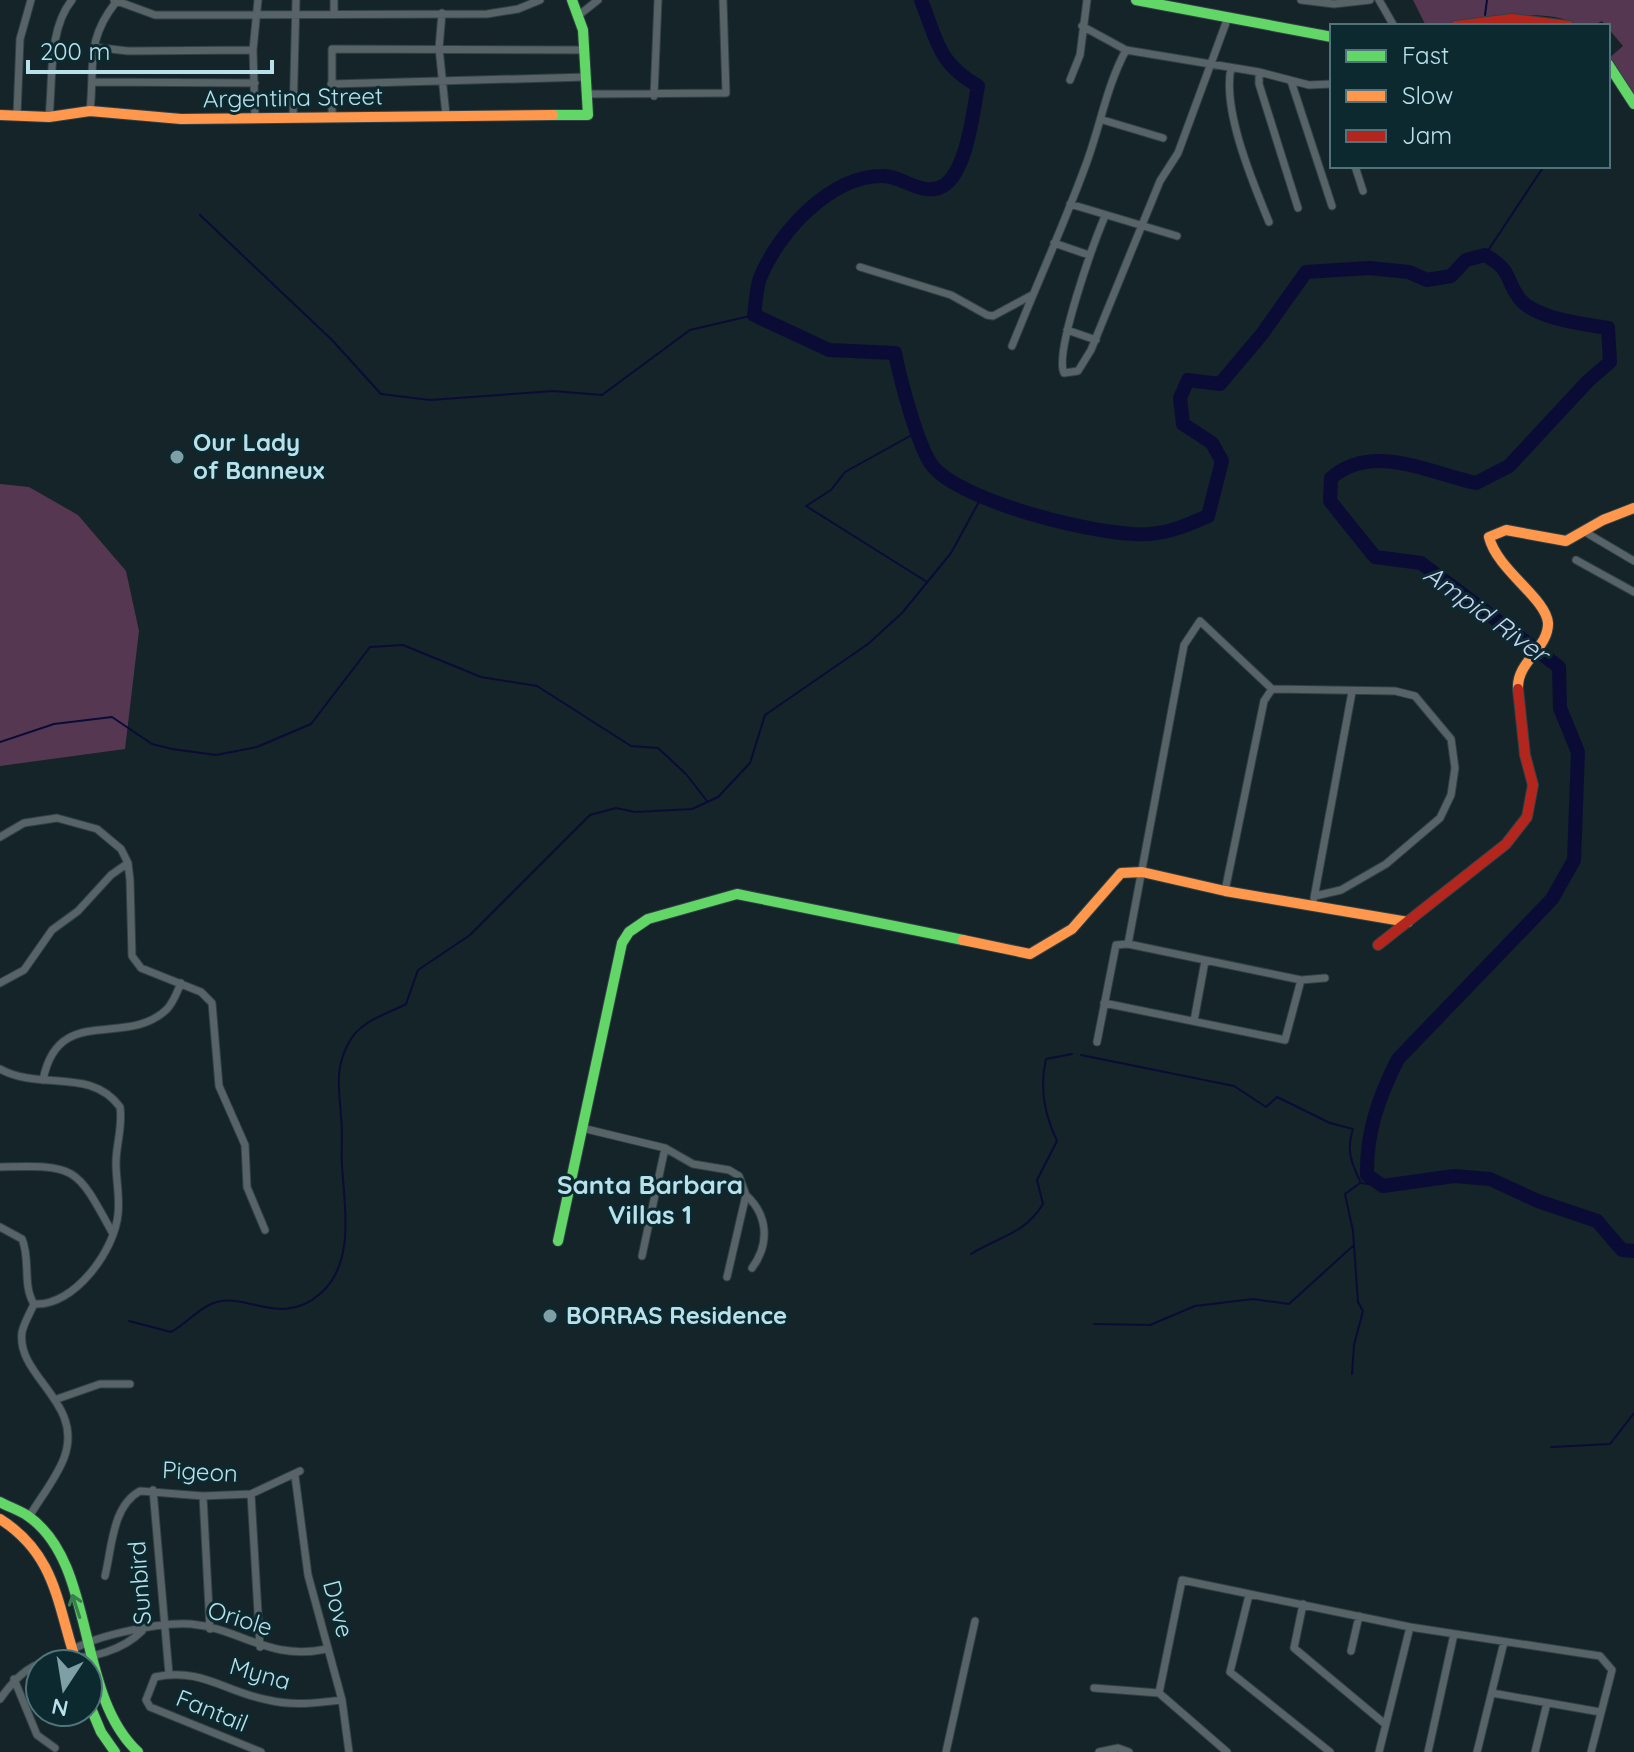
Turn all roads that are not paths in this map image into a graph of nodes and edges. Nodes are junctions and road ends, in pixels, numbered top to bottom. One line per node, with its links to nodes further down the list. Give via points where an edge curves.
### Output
1 (31, 0): 50 (street, via 20,39)
2 (72, 0): 52 (street, via 62,13)
3 (258, 0): 20 (street)
4 (296, 0): 21 (street)
5 (334, 0): 18 (street)
6 (540, 0): 17 (street, via 487,14)
7 (572, 0): 19 (street)
8 (598, 0): 19 (street)
9 (658, 0): 46 (street)
10 (723, 0): 46 (street, via 726,93)
11 (1087, 0): 26 (street)
12 (1136, 0): 22 (street)
13 (1301, 0): 14 (street)
14 (1370, 0)
15 (1379, 0): 23 (street)
16 (115, 1): 20 (street, via 155,15); 28 (street, via 98,24)
17 (442, 13): 18 (street); 29 (street)
18 (334, 14): 21 (street)
19 (579, 15): 31 (street)
20 (258, 17): 21 (street); 30 (street)
21 (296, 17): 54 (street)
22 (1227, 20): 27 (street); 33 (street)
23 (1393, 24)
24 (1467, 24): 25 (street)
25 (1554, 24)
26 (1082, 26): 32 (street); 38 (street, via 1080,55)
27 (1330, 37)
28 (93, 47): 30 (street); 40 (street)
29 (439, 48): 31 (street); 41 (street); 43 (street, via 332,49)
30 (253, 50): 42 (street)
31 (585, 50): 37 (street)
32 (1126, 50): 33 (street); 56 (street, via 1108,89)
33 (1212, 66): 35 (street); 65 (street, via 1178,153)
34 (1610, 67): 47 (street)
35 (1231, 68): 36 (street); 64 (street, via 1232,109)
36 (1259, 72): 39 (street); 62 (street)
37 (587, 77): 41 (street); 45 (street)
38 (1070, 80)
39 (1291, 81): 44 (street); 61 (street)
40 (93, 82): 42 (street); 48 (street)
41 (444, 82): 43 (street); 51 (street)
42 (255, 83): 53 (street)
43 (331, 84): 55 (street)
44 (1330, 84)
45 (589, 94): 46 (street); 51 (street, Argentina Street, via 588,115)
46 (654, 96)
47 (1634, 104)
48 (90, 111): 52 (street, Argentina Street); 53 (street, Argentina Street, via 181,119)
49 (0, 115): 50 (street, Argentina Street)
50 (17, 115): 52 (street, Argentina Street)
51 (446, 115): 55 (street, Argentina Street)
52 (49, 117)
53 (255, 117): 54 (street, Argentina Street)
54 (293, 117): 55 (street, Argentina Street)
55 (332, 118)
56 (1103, 120): 57 (street); 60 (street)
57 (1163, 138)
58 (1356, 168): 59 (street)
59 (1363, 191)
60 (1070, 204): 63 (street); 67 (street)
61 (1332, 206)
62 (1298, 208)
63 (1105, 216): 65 (street); 68 (street)
64 (1269, 222)
65 (1140, 227): 66 (street); 72 (street)
66 (1177, 236)
67 (1054, 243): 68 (street); 70 (street)
68 (1089, 255): 71 (street)
69 (860, 267): 70 (street, via 951,295 993,316)
70 (1032, 295): 73 (street)
71 (1067, 330): 72 (street); 72 (street, via 1064,373 1073,374 1083,365)
72 (1096, 340)
73 (1012, 346)
74 (1634, 508): 75 (street)
75 (1585, 532): 77 (street); 86 (street, via 1569,541 1550,542 1506,528 1489,537 1493,554 1544,611 1547,634 1517,683 1533,785 1527,817 1506,844)
76 (1576, 560): 78 (street)
77 (1634, 561)
78 (1634, 592)
79 (1272, 689): 80 (street); 83 (street, via 1200,621 1184,645); 84 (street, via 1264,701)
80 (1352, 692): 85 (street); 85 (street, via 1415,696 1435,715 1451,739 1451,795 1440,818 1386,864)
81 (0, 837): 82 (street, via 24,823 57,818 110,837)
82 (128, 863): 92 (street, via 52,930 24,970); 93 (street, via 132,956 153,975)
83 (1142, 872): 84 (street); 87 (street); 99 (street, via 1121,873 1091,913 1050,947 1030,954 737,894 648,919 622,943)
84 (1225, 891): 85 (street)
85 (1314, 901): 86 (street)
86 (1408, 922): 88 (street)
87 (1128, 944): 89 (street); 94 (street, via 1116,945)
88 (1378, 945)
89 (1205, 961): 91 (street); 95 (street)
90 (1325, 978): 91 (street)
91 (1301, 980): 95 (street, via 1285,1040)
92 (0, 983)
93 (181, 983): 98 (street, via 169,1008 153,1020 70,1037 47,1059); 104 (street, via 212,1003 219,1086 245,1145 247,1187)
94 (1104, 1003): 95 (street); 96 (street)
95 (1194, 1021)
96 (1097, 1042)
97 (0, 1069): 98 (street)
98 (43, 1080): 105 (street, via 90,1083 120,1107 118,1216)
99 (582, 1128): 100 (street); 106 (street)
100 (665, 1148): 102 (street, via 693,1164 729,1170 739,1176); 107 (street)
101 (0, 1167): 105 (street, via 44,1166 74,1173)
102 (746, 1195): 108 (street, via 765,1219 761,1256); 109 (street)
103 (0, 1227): 110 (street, via 22,1239 27,1250)
104 (265, 1230)
105 (113, 1234): 110 (street, via 84,1278 51,1302)
106 (558, 1241)
107 (642, 1256)
108 (752, 1268)
109 (727, 1277)
110 (34, 1304): 112 (street, via 23,1329 24,1350)
111 (130, 1384): 112 (street, via 100,1384)
112 (57, 1399): 118 (street, via 66,1422 65,1456)
113 (297, 1474): 115 (street, Pigeon); 136 (street, Dove, via 308,1575)
114 (153, 1490): 116 (street, Pigeon); 120 (street, Pigeon, via 131,1495 121,1510); 126 (street, Sunbird)
115 (251, 1494): 116 (street, Pigeon); 131 (street)
116 (203, 1496): 127 (street)
117 (0, 1502): 118 (street)
118 (29, 1517): 133 (street, one-way to 118, via 52,1542)
119 (0, 1519): 132 (street, via 28,1537 49,1567)
120 (105, 1576)
121 (1249, 1595): 122 (street); 142 (street, via 1182,1580); 160 (street, via 1230,1672)
122 (1303, 1604): 123 (street); 149 (street, via 1294,1648)
123 (1359, 1616): 125 (street); 137 (street)
124 (975, 1621): 156 (street)
125 (1410, 1627): 129 (street); 149 (street)
126 (163, 1628): 127 (street, Oriole, via 190,1624); 128 (street, Oriole); 139 (street, Sunbird)
127 (210, 1629): 131 (street, Oriole)
128 (142, 1631): 134 (street, Oriole, via 127,1629); 135 (street, via 118,1647)
129 (1454, 1634): 130 (street); 162 (street)
130 (1504, 1642): 143 (street); 148 (street, via 1606,1659 1612,1670)
131 (260, 1647): 136 (street, Oriole, via 288,1653)
132 (70, 1648)
133 (90, 1648)
134 (92, 1648)
135 (104, 1648)
136 (327, 1649): 145 (street, Dove)
137 (1351, 1651)
138 (24, 1671): 140 (street)
139 (169, 1674): 145 (street, Myna, via 194,1674 266,1700 299,1705); 154 (street, Fantail, via 155,1677 148,1688 150,1707)
140 (14, 1679): 144 (street); 151 (street, via 37,1735)
141 (1094, 1688): 142 (street)
142 (1159, 1693): 159 (street)
143 (1492, 1693): 147 (street); 163 (street)
144 (0, 1699)
145 (342, 1700): 155 (street, Dove)
146 (104, 1702): 153 (street, via 116,1730)
147 (1547, 1703): 148 (street); 164 (street)
148 (1600, 1712): 165 (street)
149 (1385, 1724): 161 (street)
150 (99, 1728): 152 (street)
151 (55, 1748)
152 (115, 1752)
153 (138, 1752)
154 (261, 1752)
155 (349, 1752)
156 (946, 1752)
157 (1099, 1752): 158 (street)
158 (1129, 1752)
159 (1227, 1752)
160 (1330, 1752)
161 (1379, 1752)
162 (1428, 1752)
163 (1477, 1752)
164 (1535, 1752)
165 (1591, 1752)

